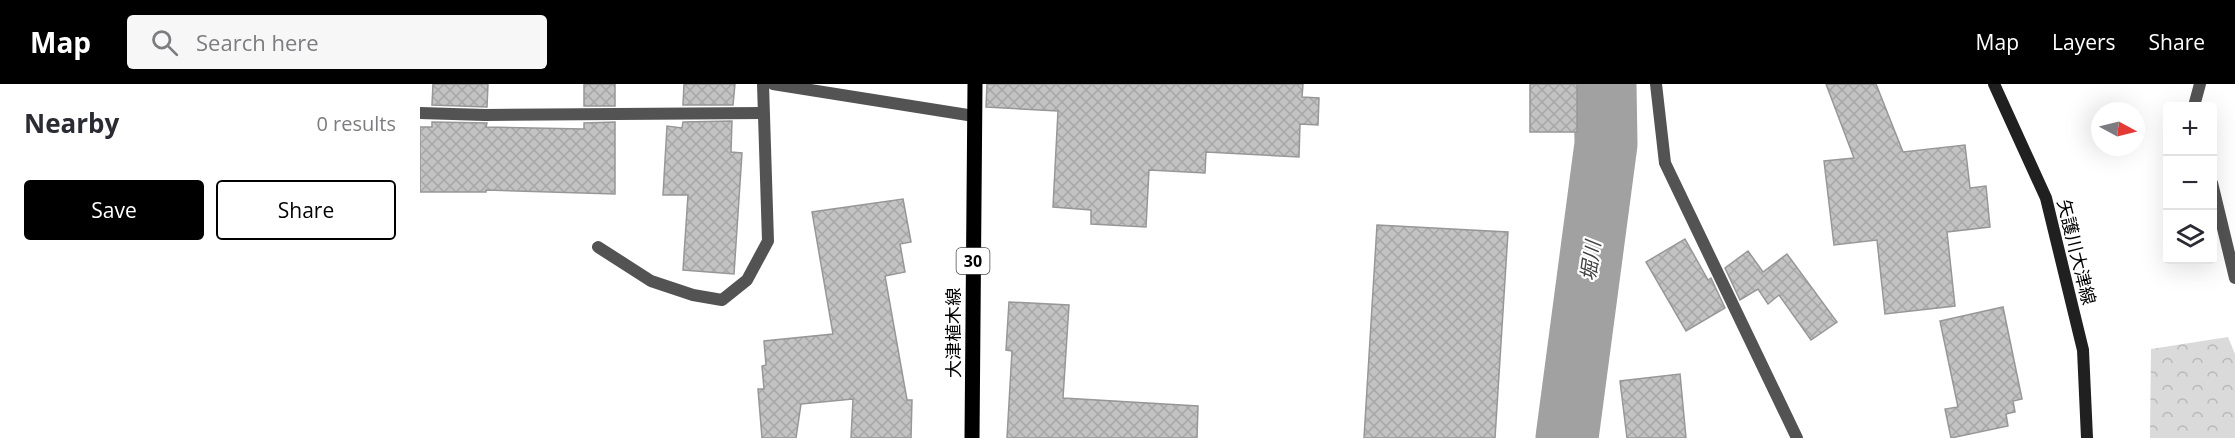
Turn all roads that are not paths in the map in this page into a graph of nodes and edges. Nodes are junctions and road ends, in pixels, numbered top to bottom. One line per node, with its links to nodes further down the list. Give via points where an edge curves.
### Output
1 (763, 84): 9 (street)
2 (773, 84): 10 (street)
3 (975, 84): 10 (main road, 大津植木線 / 30)
4 (1656, 84): 15 (street, via 1665,163)
5 (1994, 84): 16 (main road, 矢護川大津線, via 2046,198 2083,350)
6 (2200, 84): 7 (street)
7 (2195, 102)
8 (420, 113): 9 (street)
9 (763, 113): 12 (street, via 768,240 747,280 722,300 693,295 651,281)
10 (974, 116): 14 (main road, 大津植木線 / 30)
11 (2217, 204): 13 (street)
12 (598, 247)
13 (2235, 278)
14 (972, 438)
15 (1797, 438)
16 (2087, 438)

